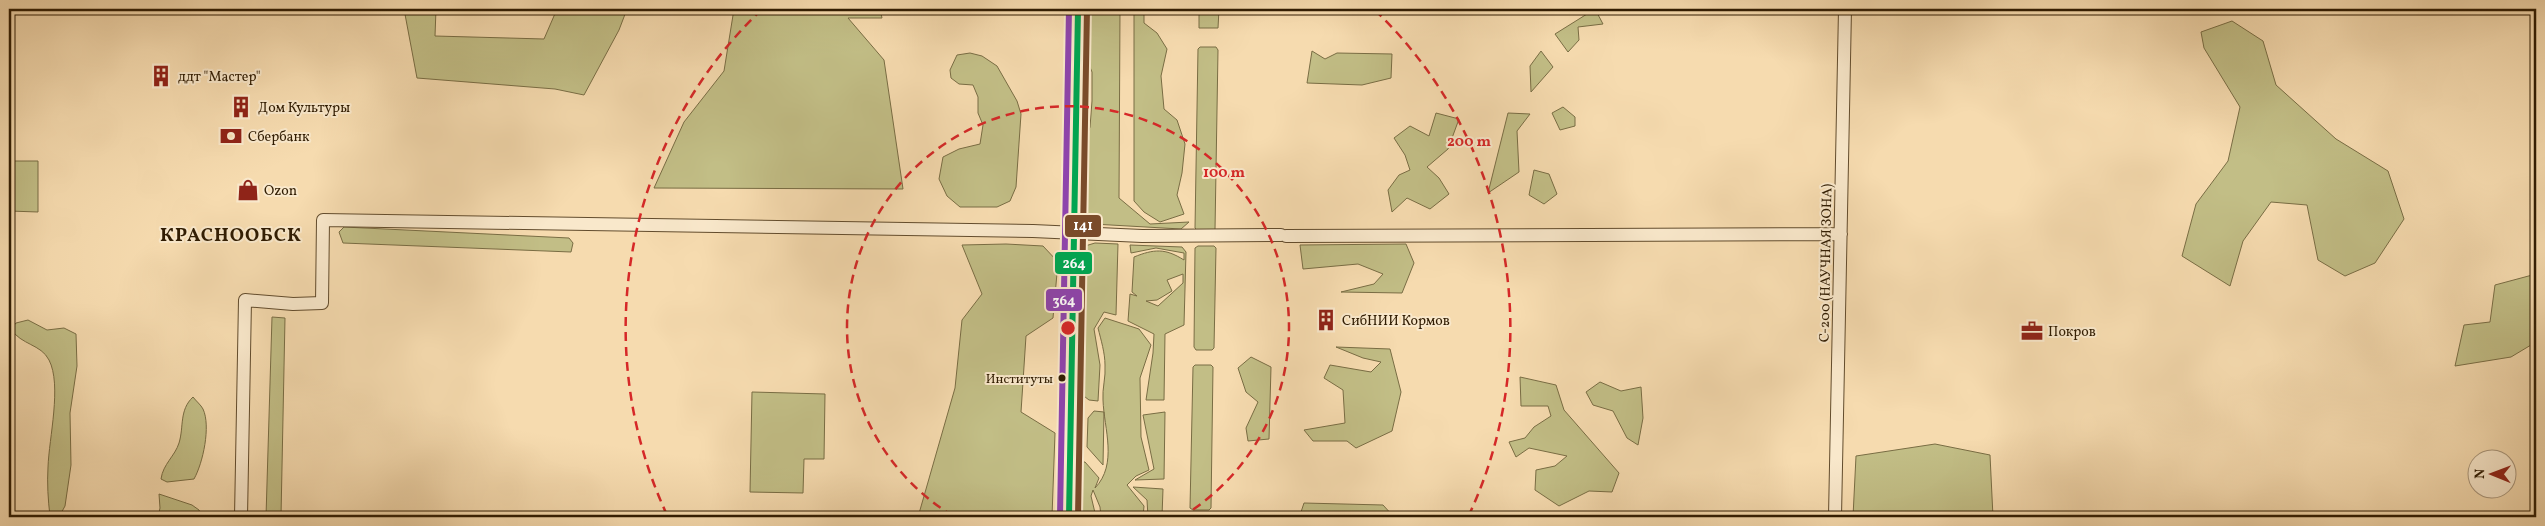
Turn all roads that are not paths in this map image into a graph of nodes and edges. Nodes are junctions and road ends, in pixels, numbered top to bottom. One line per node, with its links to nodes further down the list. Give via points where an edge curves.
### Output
1 (1078, 9): 3 (main road)
2 (1844, 9): 4 (street, С-200 (НАУЧНАЯ ЗОНА))
3 (1075, 232): 4 (street, via 1142,236); 5 (street, via 323,220 322,303 245,300); 6 (main road)
4 (1840, 234): 7 (street, С-200 (НАУЧНАЯ ЗОНА))
5 (241, 517)
6 (1069, 517)
7 (1835, 517)

